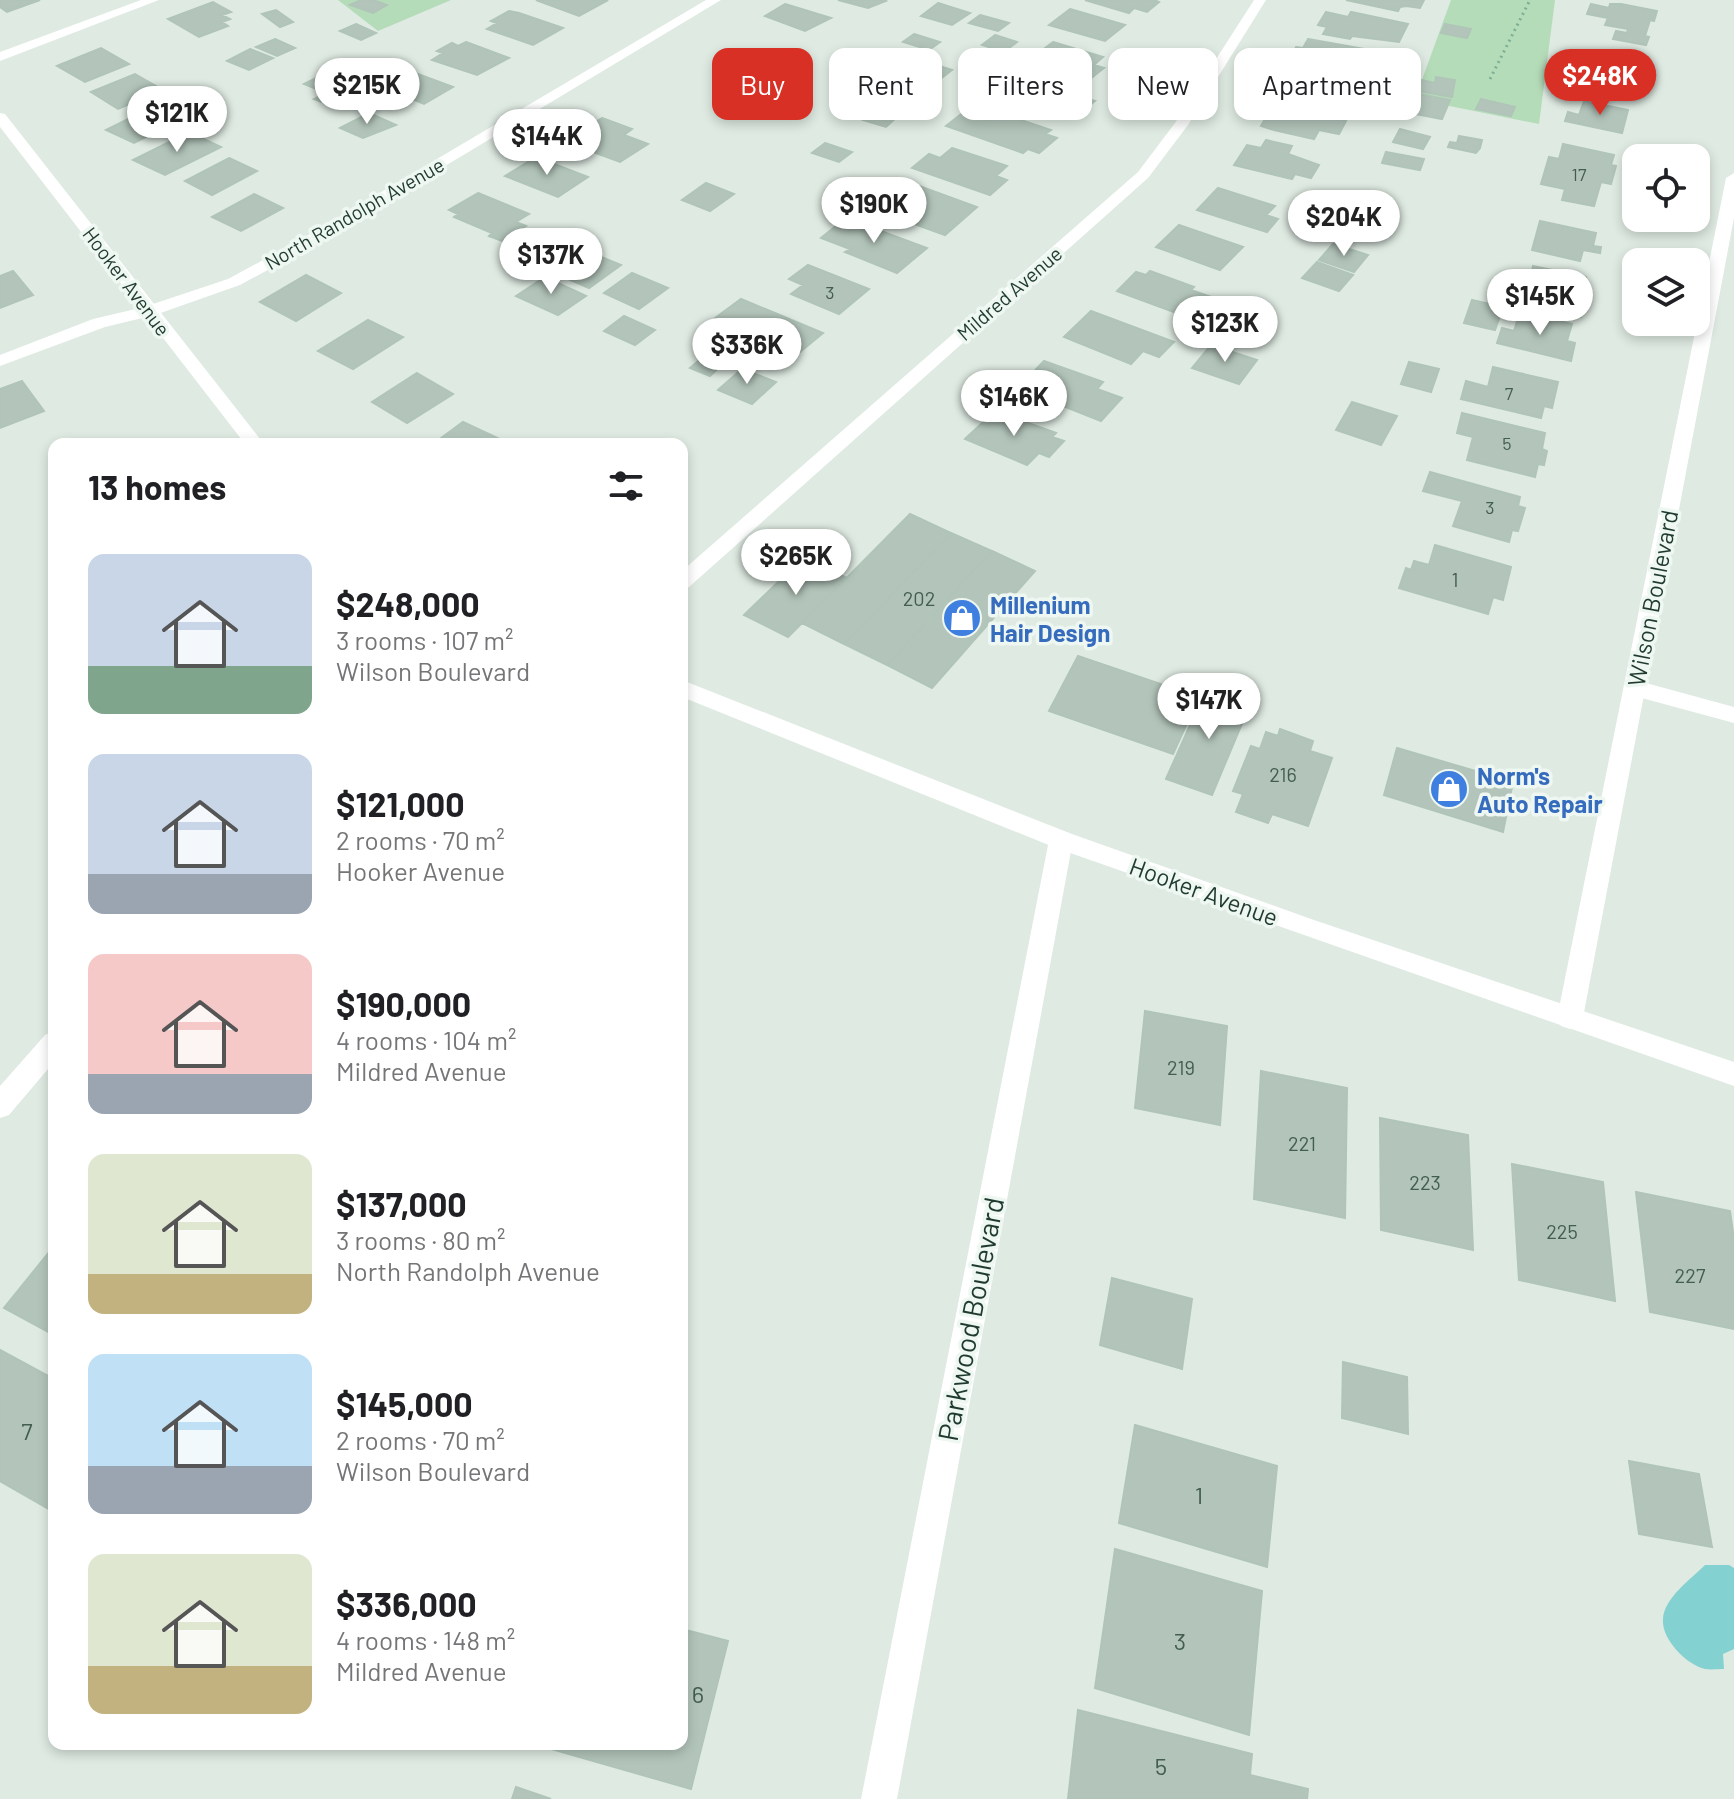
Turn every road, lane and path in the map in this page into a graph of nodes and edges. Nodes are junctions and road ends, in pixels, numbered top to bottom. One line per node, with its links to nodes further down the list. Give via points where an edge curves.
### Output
1 (153, 0): 5 (street)
2 (715, 0): 9 (street, North Randolph Avenue, via 306,243 234,282)
3 (1260, 0): 12 (street, Mildred Avenue, via 1143,175)
4 (1530, 0): 6 (path)
5 (0, 57)
6 (1490, 79)
7 (0, 117): 9 (street, Hooker Avenue)
8 (1734, 178): 13 (street, Wilson Boulevard)
9 (149, 311): 10 (street, North Randolph Avenue, via 99,323); 11 (street, Hooker Avenue)
10 (0, 361)
11 (250, 438)
12 (688, 577)
13 (1635, 688): 15 (street); 17 (street, Wilson Boulevard)
14 (688, 690): 16 (street, Hooker Avenue)
15 (1734, 715)
16 (1061, 840): 17 (street, Hooker Avenue); 21 (street, Parkwood Boulevard)
17 (1570, 1018): 19 (street, Hooker Avenue)
18 (48, 1050): 20 (street)
19 (1734, 1074)
20 (0, 1106)
21 (879, 1799)

